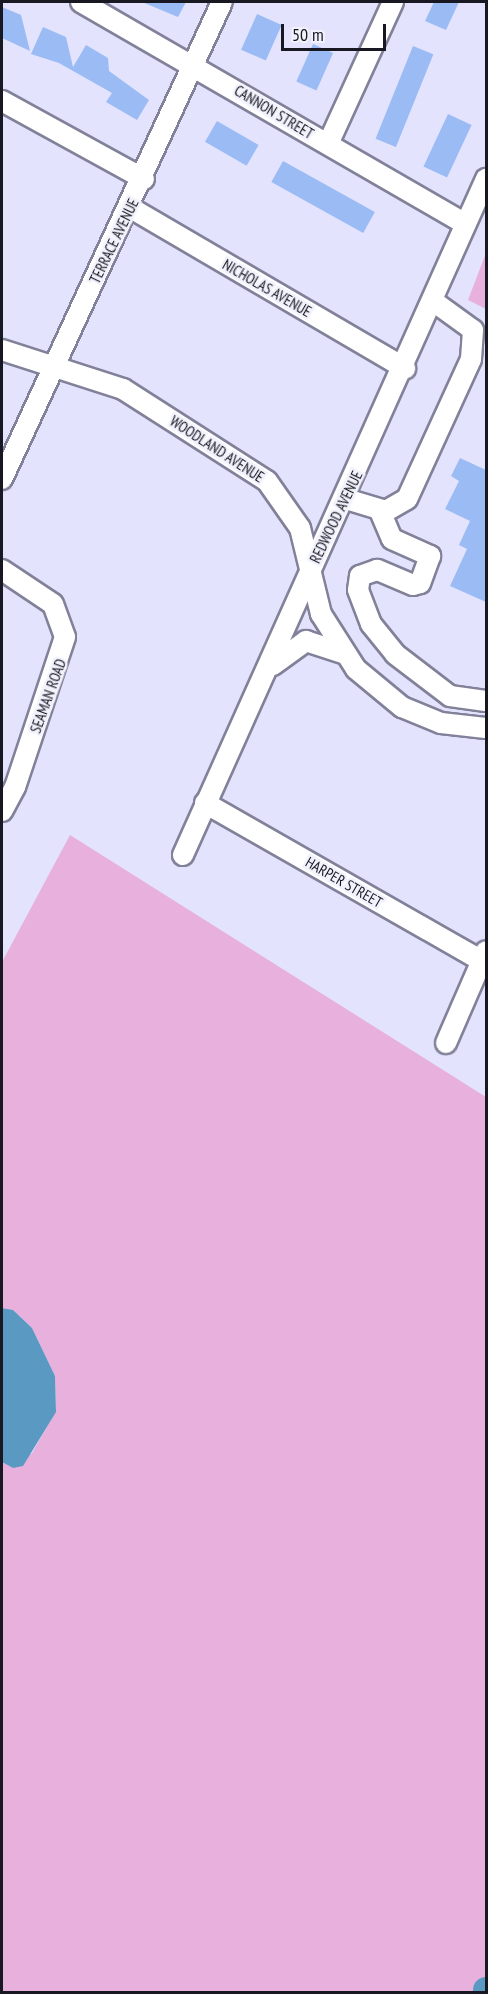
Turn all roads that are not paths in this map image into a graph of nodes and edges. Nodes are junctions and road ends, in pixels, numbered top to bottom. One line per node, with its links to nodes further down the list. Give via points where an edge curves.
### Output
1 (81, 2): 4 (street, CANNON STREET)
2 (222, 2): 4 (street, TERRACE AVENUE)
3 (393, 2): 6 (street)
4 (194, 64): 6 (street, CANNON STREET); 8 (street, TERRACE AVENUE)
5 (2, 101): 8 (street)
6 (328, 144): 10 (street, CANNON STREET)
7 (486, 179): 10 (street, REDWOOD AVENUE)
8 (144, 180): 9 (street, TERRACE AVENUE)
9 (129, 207): 13 (street, TERRACE AVENUE); 14 (street, NICHOLAS AVENUE)
10 (466, 224): 11 (street, REDWOOD AVENUE)
11 (434, 301): 14 (street, REDWOOD AVENUE); 17 (street, via 464,319 475,345 407,499)
12 (2, 350): 13 (street, WOODLAND AVENUE)
13 (55, 365): 15 (street, TERRACE AVENUE); 18 (street, WOODLAND AVENUE, via 123,390 267,481 300,528)
14 (405, 368): 16 (street, REDWOOD AVENUE)
15 (2, 479)
16 (346, 499): 17 (street); 18 (street, REDWOOD AVENUE)
17 (380, 511): 22 (street, via 392,538 430,556 420,582 413,585 377,570 360,576 358,590 371,624 395,654 450,696)
18 (312, 569): 20 (street, WOODLAND AVENUE, via 321,614); 21 (street, REDWOOD AVENUE)
19 (2, 570): 25 (street, SEAMAN ROAD, via 53,604 65,637)
20 (343, 653): 21 (street, via 306,641); 23 (street, WOODLAND AVENUE, via 402,707 441,723)
21 (267, 671): 24 (street, REDWOOD AVENUE)
22 (486, 701)
23 (486, 728)
24 (205, 802): 26 (street, REDWOOD AVENUE); 27 (street, HARPER STREET)
25 (3, 806)
26 (183, 855)
27 (484, 956): 28 (street)
28 (446, 1043)

